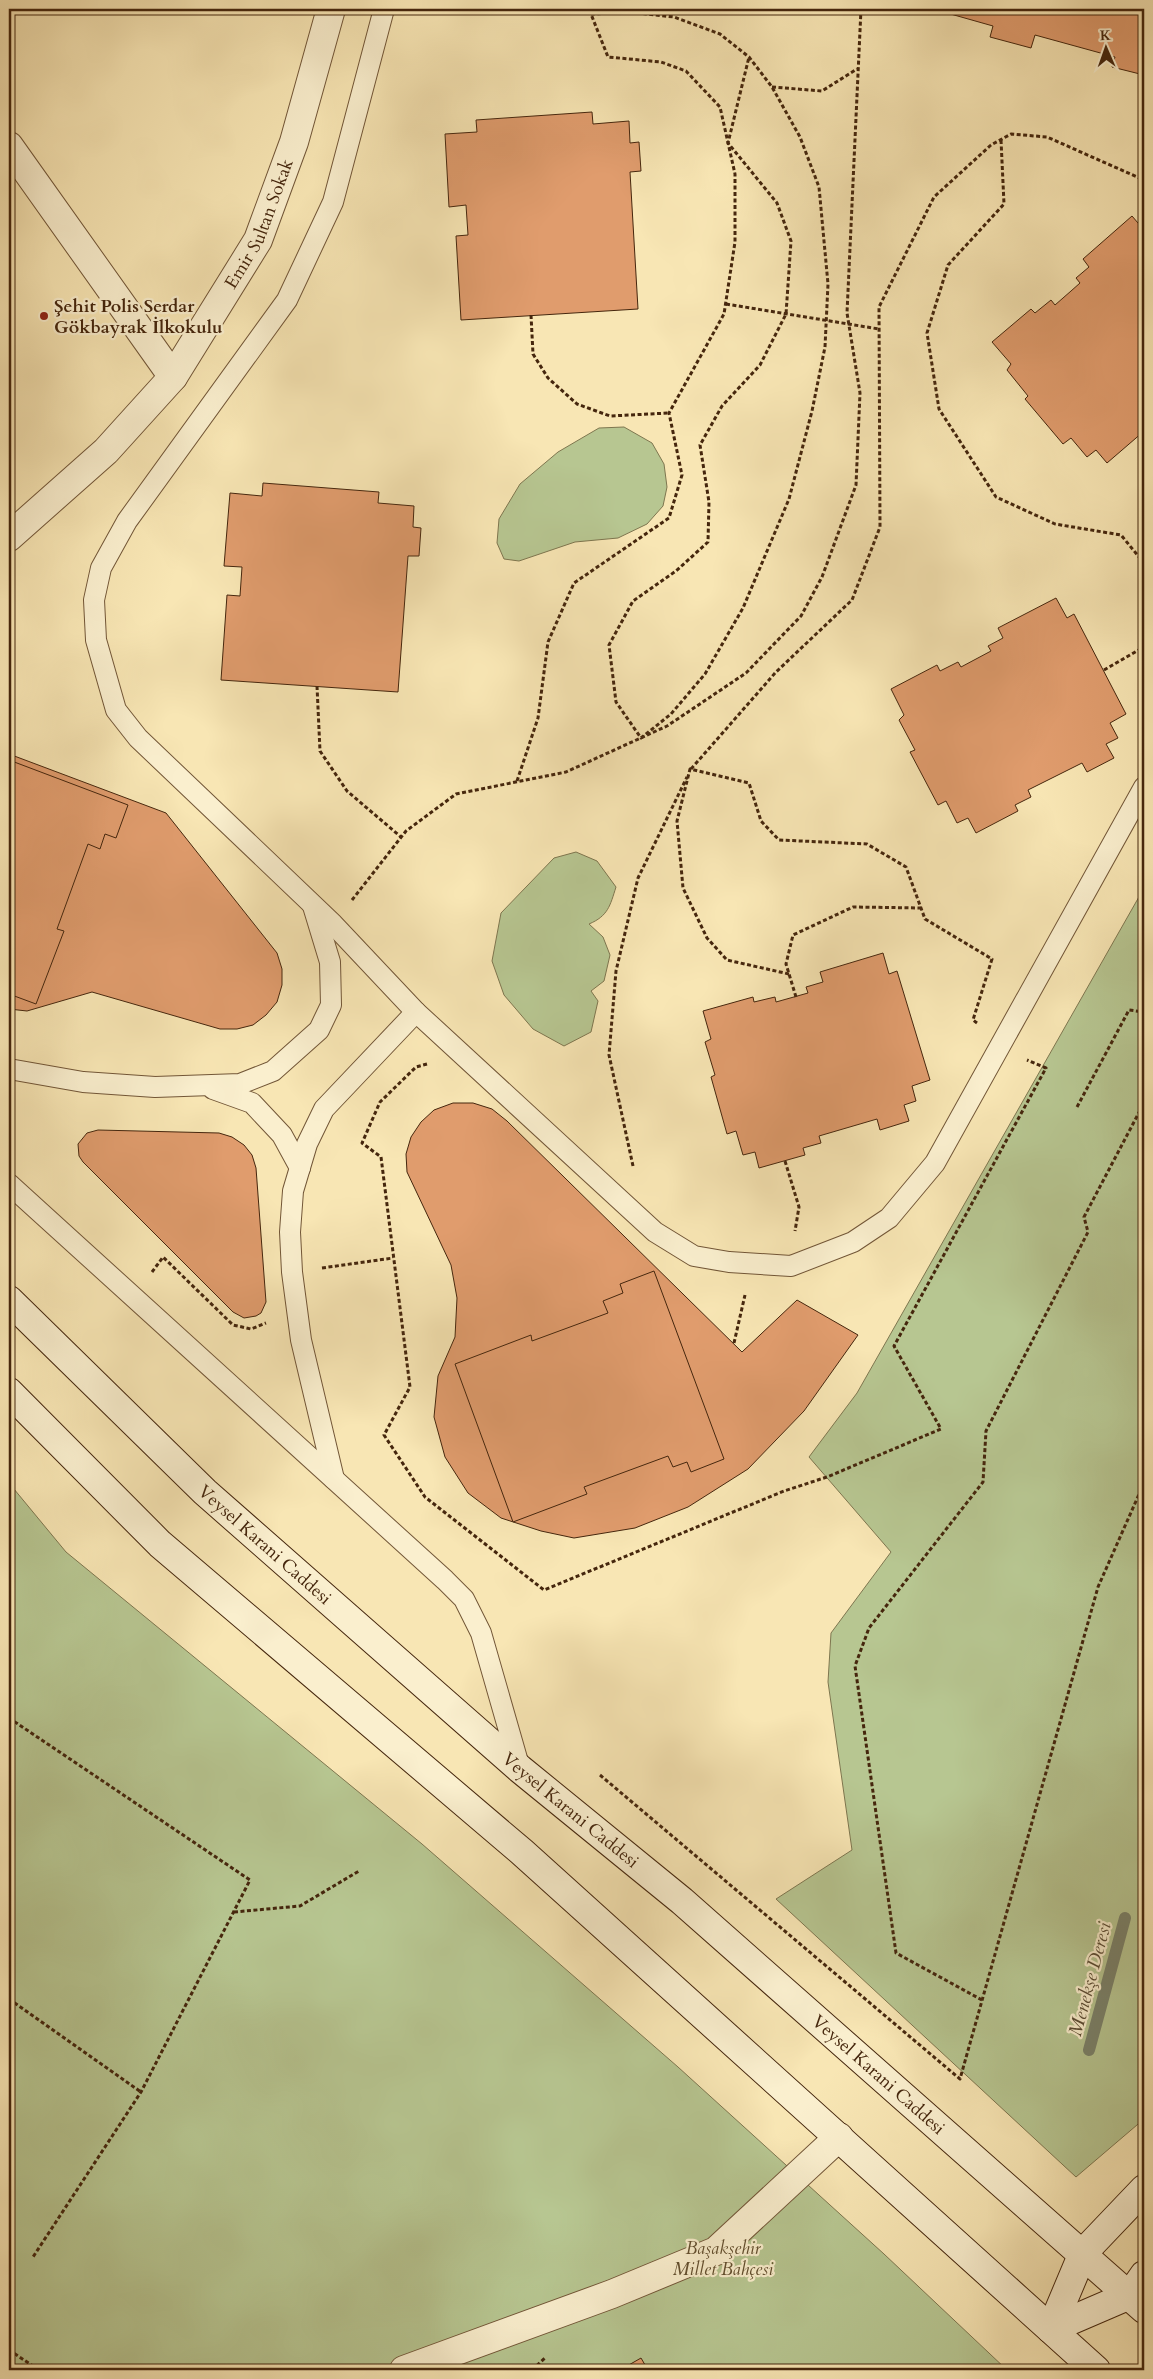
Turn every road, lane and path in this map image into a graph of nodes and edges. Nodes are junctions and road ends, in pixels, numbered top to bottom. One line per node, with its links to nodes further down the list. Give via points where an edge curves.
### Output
1 (331, 9): 19 (street, Emir Sultan Sokak, via 294,142 258,240)
2 (384, 9): 31 (lane, via 333,202 287,300 127,521 102,568 94,600 96,640 116,710 138,738)
3 (589, 9): 5 (path)
4 (861, 9): 7 (path)
5 (591, 14): 6 (path, via 629,12 674,18 720,34); 10 (path, via 608,57 661,62 686,72 720,107)
6 (749, 57): 8 (path); 10 (path)
7 (858, 69): 8 (path, via 822,91); 17 (path)
8 (772, 87): 16 (path, via 800,137 819,187 828,284)
9 (1001, 140): 12 (path, via 1011,134 1047,138); 18 (path, via 934,196 880,307); 22 (path, via 1004,204 948,265 927,332 940,409 996,497 1055,524 1121,535)
10 (728, 143): 13 (path, via 735,174 735,242); 14 (path, via 777,203 791,241)
11 (9, 146): 19 (street)
12 (1144, 180)
13 (726, 304): 14 (path); 20 (path, via 724,314)
14 (786, 314): 16 (path); 26 (path, via 760,365 722,406 700,445 710,502 708,542 676,571 633,602 609,645 616,702)
15 (531, 315): 20 (path, via 532,354 548,378 577,404 610,416)
16 (827, 321): 17 (path); 26 (path, via 826,347 789,499 743,608 705,674 671,714)
17 (849, 324): 18 (path); 26 (path, via 860,393 856,485 822,577 801,616 746,674 667,726)
18 (879, 329): 27 (path, via 880,527 852,600 776,672)
19 (173, 377): 21 (street, Emir Sultan Sokak, via 106,451)
20 (669, 413): 28 (path, via 682,476 669,518 574,583 548,642 538,718)
21 (9, 537)
22 (1144, 563)
23 (1144, 647): 24 (path)
24 (1104, 670)
25 (317, 686): 30 (path, via 320,751 347,791)
26 (642, 738): 28 (path, via 566,772)
27 (690, 770): 34 (path, via 677,821 683,888 707,938 728,960); 44 (path, via 638,878 616,971 609,1055 632,1165)
28 (517, 782): 30 (path, via 456,794)
29 (1144, 787): 48 (lane, via 939,1155 923,1177 889,1218 853,1242 791,1266)
30 (401, 837): 33 (path)
31 (312, 904): 33 (lane); 39 (lane, via 330,962 331,1005 319,1030 273,1071 240,1084)
32 (921, 908): 34 (path, via 853,907 793,935 786,964)
33 (333, 924): 36 (lane)
34 (790, 974): 35 (path)
35 (796, 997)
36 (416, 1012): 43 (lane, via 324,1109 307,1144); 48 (lane, via 655,1232 694,1256)
37 (1144, 1012): 41 (path, via 1129,1010)
38 (9, 1069): 39 (lane, via 83,1082 155,1087)
39 (202, 1086): 43 (lane, via 252,1103 282,1134)
40 (1144, 1103): 63 (path, via 1084,1217 1088,1232 986,1431 983,1482 869,1628 855,1666 896,1953)
41 (1077, 1108)
42 (785, 1161): 46 (path, via 799,1207)
43 (300, 1168): 49 (lane, via 293,1191)
44 (638, 1173)
45 (9, 1184): 50 (lane)
46 (794, 1236)
47 (393, 1258): 49 (path)
48 (752, 1263): 53 (path)
49 (292, 1272): 55 (lane, via 301,1340)
50 (134, 1297): 52 (path, via 163,1257 233,1325 250,1329); 55 (lane)
51 (9, 1300): 58 (street, Veysel Karani Caddesi, via 205,1492)
52 (270, 1321)
53 (734, 1343)
54 (9, 1392): 65 (street, via 160,1544 522,1852)
55 (334, 1479): 58 (lane, via 464,1599 481,1633)
56 (1144, 1483): 63 (path, via 1098,1587)
57 (9, 1718): 61 (path, via 250,1880)
58 (520, 1769): 67 (street, Veysel Karani Caddesi, via 682,1901)
59 (600, 1775): 63 (path, via 960,2079)
60 (359, 1871): 61 (path, via 300,1906)
61 (233, 1912): 64 (path)
62 (9, 2000): 64 (path)
63 (982, 2000)
64 (142, 2092): 68 (path)
65 (839, 2137): 70 (street); 73 (street, via 716,2251 612,2294)
66 (1144, 2189): 67 (street)
67 (1083, 2253): 69 (street, Veysel Karani Caddesi); 70 (street)
68 (34, 2257)
69 (1139, 2293): 70 (street)
70 (1051, 2329): 74 (street)
71 (9, 2350): 72 (path)
72 (39, 2370)
73 (404, 2370)
74 (1096, 2370)

